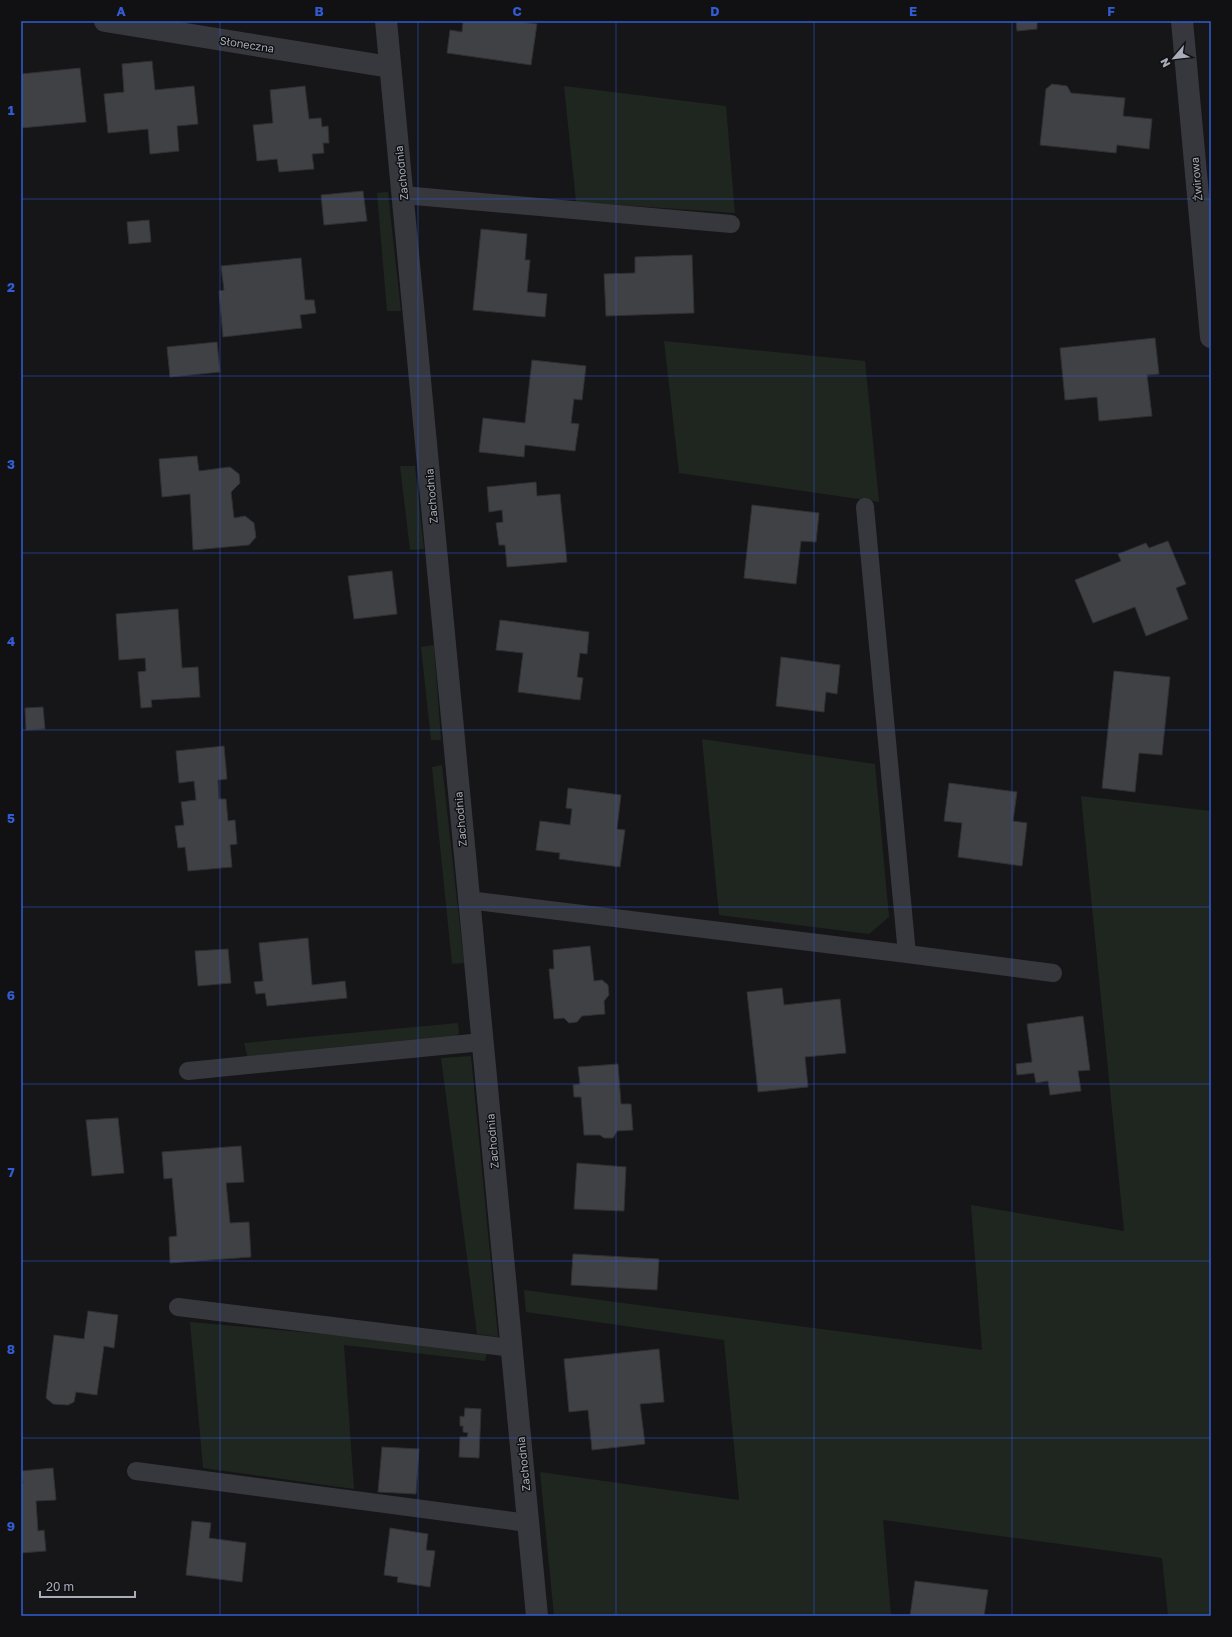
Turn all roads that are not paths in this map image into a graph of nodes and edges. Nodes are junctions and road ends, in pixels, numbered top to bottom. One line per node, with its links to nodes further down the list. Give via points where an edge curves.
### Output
1 (105, 21): 4 (street, Słoneczna)
2 (386, 21): 4 (street, Zachodnia)
3 (1182, 21): 7 (street, Żwirowa)
4 (390, 67): 5 (street, Zachodnia)
5 (403, 194): 6 (lane); 9 (street, Zachodnia)
6 (731, 224)
7 (1211, 337)
8 (865, 507): 10 (lane)
9 (468, 900): 10 (lane); 12 (street, Zachodnia)
10 (907, 954): 11 (lane)
11 (1053, 974)
12 (482, 1042): 13 (lane); 15 (street, Zachodnia)
13 (188, 1072)
14 (178, 1307): 15 (lane)
15 (512, 1348): 17 (street, Zachodnia)
16 (136, 1470): 17 (lane)
17 (528, 1523): 18 (street, Zachodnia)
18 (537, 1616)

